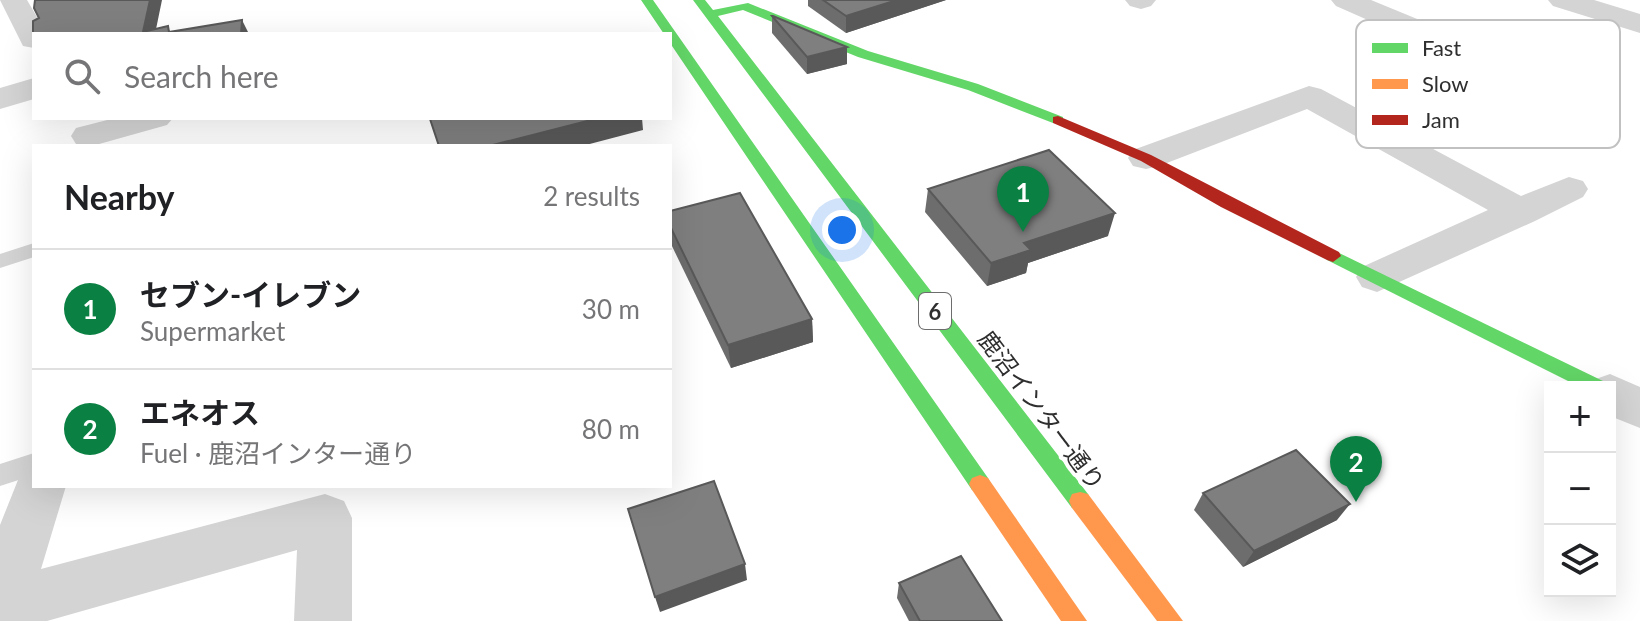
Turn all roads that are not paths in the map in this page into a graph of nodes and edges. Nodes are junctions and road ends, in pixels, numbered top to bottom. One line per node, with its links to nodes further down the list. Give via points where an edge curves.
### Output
1 (12, 0): 9 (street)
2 (647, 0): 8 (main road)
3 (1346, 0): 6 (street)
4 (1563, 0): 7 (street)
5 (705, 7): 17 (main road, via 744,6 863,54 1011,101); 30 (main road, 鹿沼インター通り / 6)
6 (1393, 20)
7 (1640, 24)
8 (669, 32)
9 (32, 35)
10 (672, 36): 29 (main road)
11 (32, 89): 12 (street)
12 (0, 99)
13 (146, 120): 15 (street)
14 (1356, 122): 17 (street, via 1309,96)
15 (85, 133)
16 (1404, 148): 19 (street)
17 (1146, 158): 22 (main road)
18 (1569, 189): 19 (street)
19 (1521, 212): 22 (street)
20 (32, 251): 21 (lane)
21 (0, 261)
22 (1377, 277): 23 (main road)
23 (1621, 394)
24 (32, 465): 25 (lane)
25 (0, 475)
26 (39, 488): 27 (street)
27 (0, 608): 28 (street, via 325,518)
28 (323, 621)
29 (1075, 621)
30 (1171, 621)

